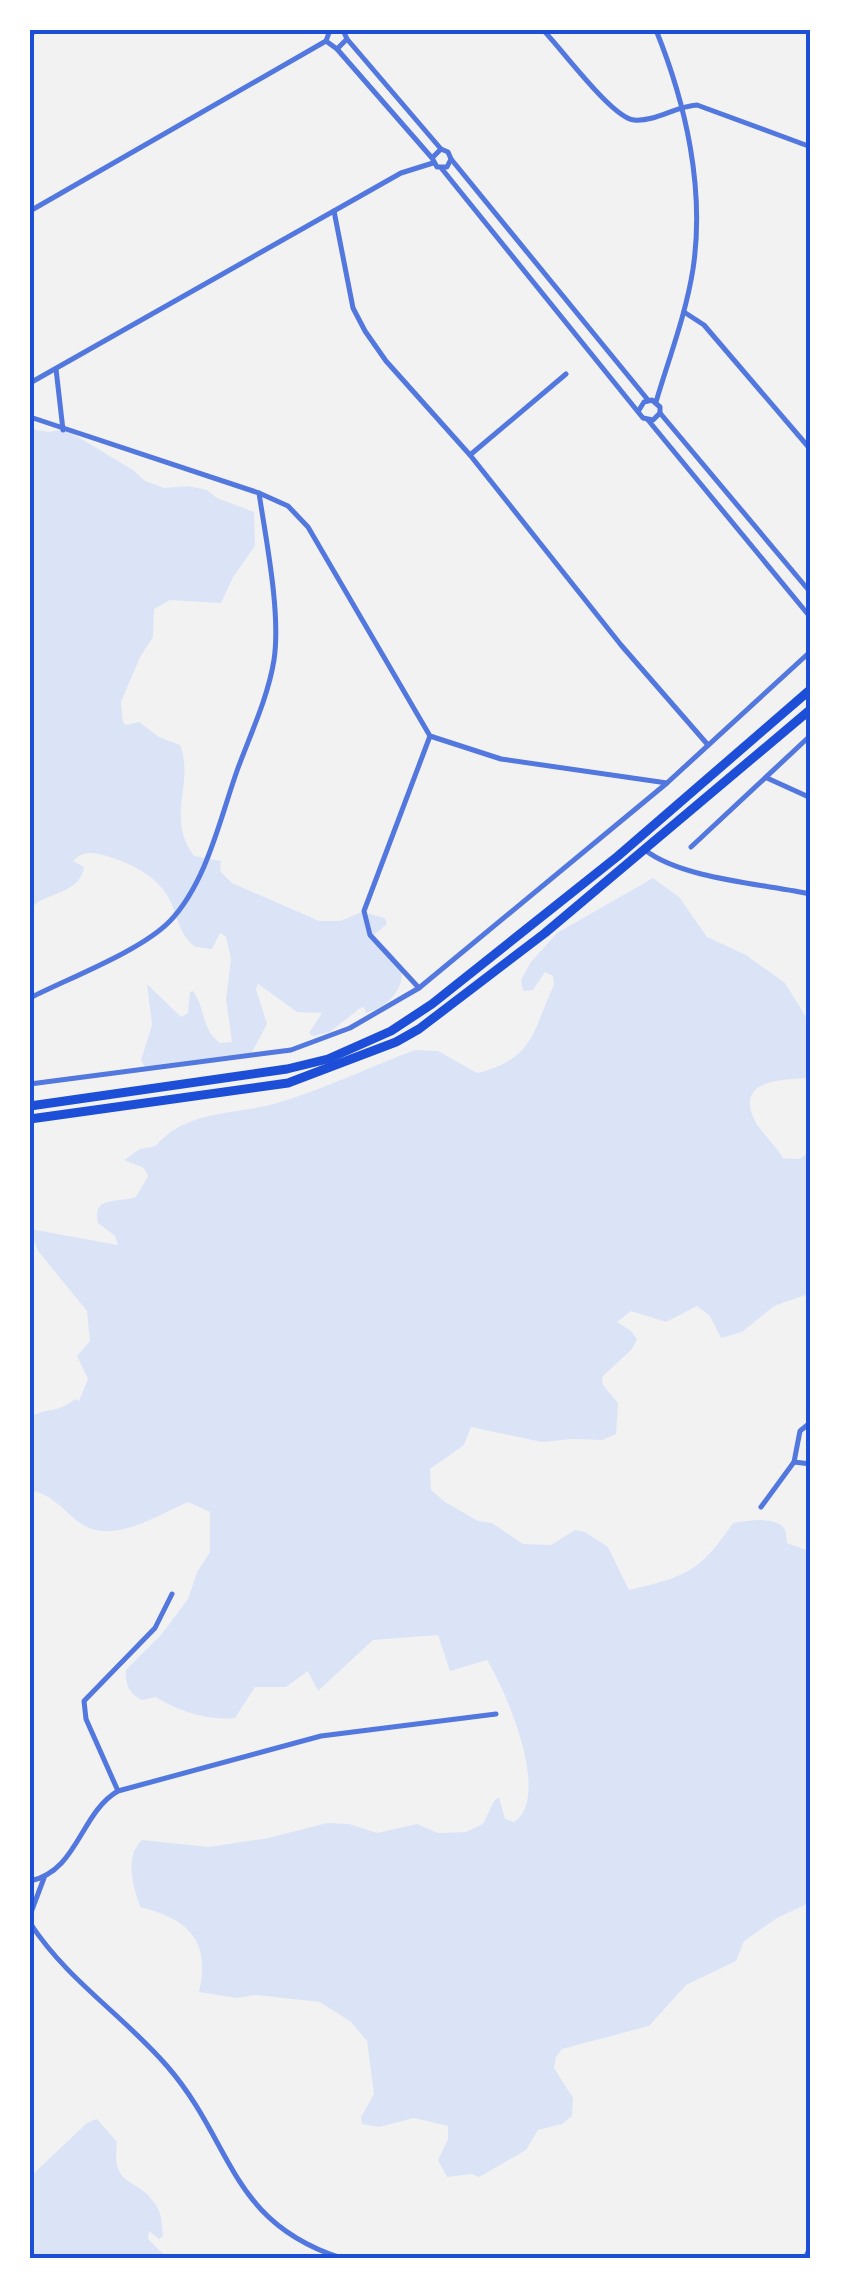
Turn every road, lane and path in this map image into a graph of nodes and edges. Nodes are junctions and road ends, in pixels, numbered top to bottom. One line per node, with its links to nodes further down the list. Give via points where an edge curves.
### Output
1 (37, 30): 6 (street)
2 (320, 30): 7 (street)
3 (343, 30): 8 (street)
4 (544, 30): 10 (street, via 629,120)
5 (656, 30): 10 (street)
6 (30, 34)
7 (327, 36): 9 (street); 16 (street)
8 (347, 40): 9 (street); 12 (street)
9 (337, 48): 14 (street)
10 (682, 105): 11 (street, via 706,107); 18 (street, via 697,226)
11 (811, 147)
12 (441, 149): 13 (street); 14 (street)
13 (451, 159): 15 (street); 22 (street)
14 (433, 161): 15 (street); 17 (street)
15 (442, 168): 24 (street)
16 (30, 210)
17 (334, 211): 19 (street); 30 (street, via 353,308 365,331)
18 (684, 312): 23 (street); 29 (street, via 704,325)
19 (56, 369): 21 (street); 28 (street)
20 (566, 374): 30 (street)
21 (30, 383)
22 (648, 400): 23 (street); 24 (street)
23 (656, 402): 25 (street)
24 (640, 410): 27 (street)
25 (660, 412): 27 (street); 32 (street)
26 (30, 417): 28 (street)
27 (648, 420): 33 (street)
28 (63, 430): 31 (street)
29 (811, 450)
30 (470, 454): 39 (street)
31 (258, 492): 38 (street, via 288,506 308,527); 47 (street, via 274,658 203,867 169,922)
32 (811, 594)
33 (811, 618)
34 (811, 651): 39 (street)
35 (811, 688): 49 (main road, via 618,856 391,1031 287,1070)
36 (811, 709): 44 (main road)
37 (811, 735): 40 (street)
38 (430, 736): 41 (street, via 501,759); 46 (street, via 364,911 370,935)
39 (708, 746): 41 (street)
40 (767, 778): 42 (street); 43 (street)
41 (668, 783): 46 (street)
42 (811, 798)
43 (690, 847)
44 (645, 850): 45 (street, via 690,871); 50 (main road, via 396,1042 288,1084)
45 (811, 894)
46 (420, 988): 48 (street, via 350,1028 290,1050)
47 (30, 998)
48 (30, 1084)
49 (30, 1106)
50 (30, 1119)
51 (811, 1422): 52 (street, via 796,1438)
52 (794, 1462): 53 (street); 54 (street)
53 (811, 1464)
54 (761, 1507)
55 (172, 1594): 57 (street, via 155,1628 84,1701)
56 (496, 1714): 57 (street, via 321,1736)
57 (118, 1790): 58 (street)
58 (44, 1878): 59 (street); 60 (street)
59 (30, 1880)
60 (30, 1915)
61 (30, 1924): 63 (street, via 61,1966 168,2066 260,2211 307,2245)
62 (811, 2246): 64 (street)
63 (341, 2258)
64 (805, 2258)

